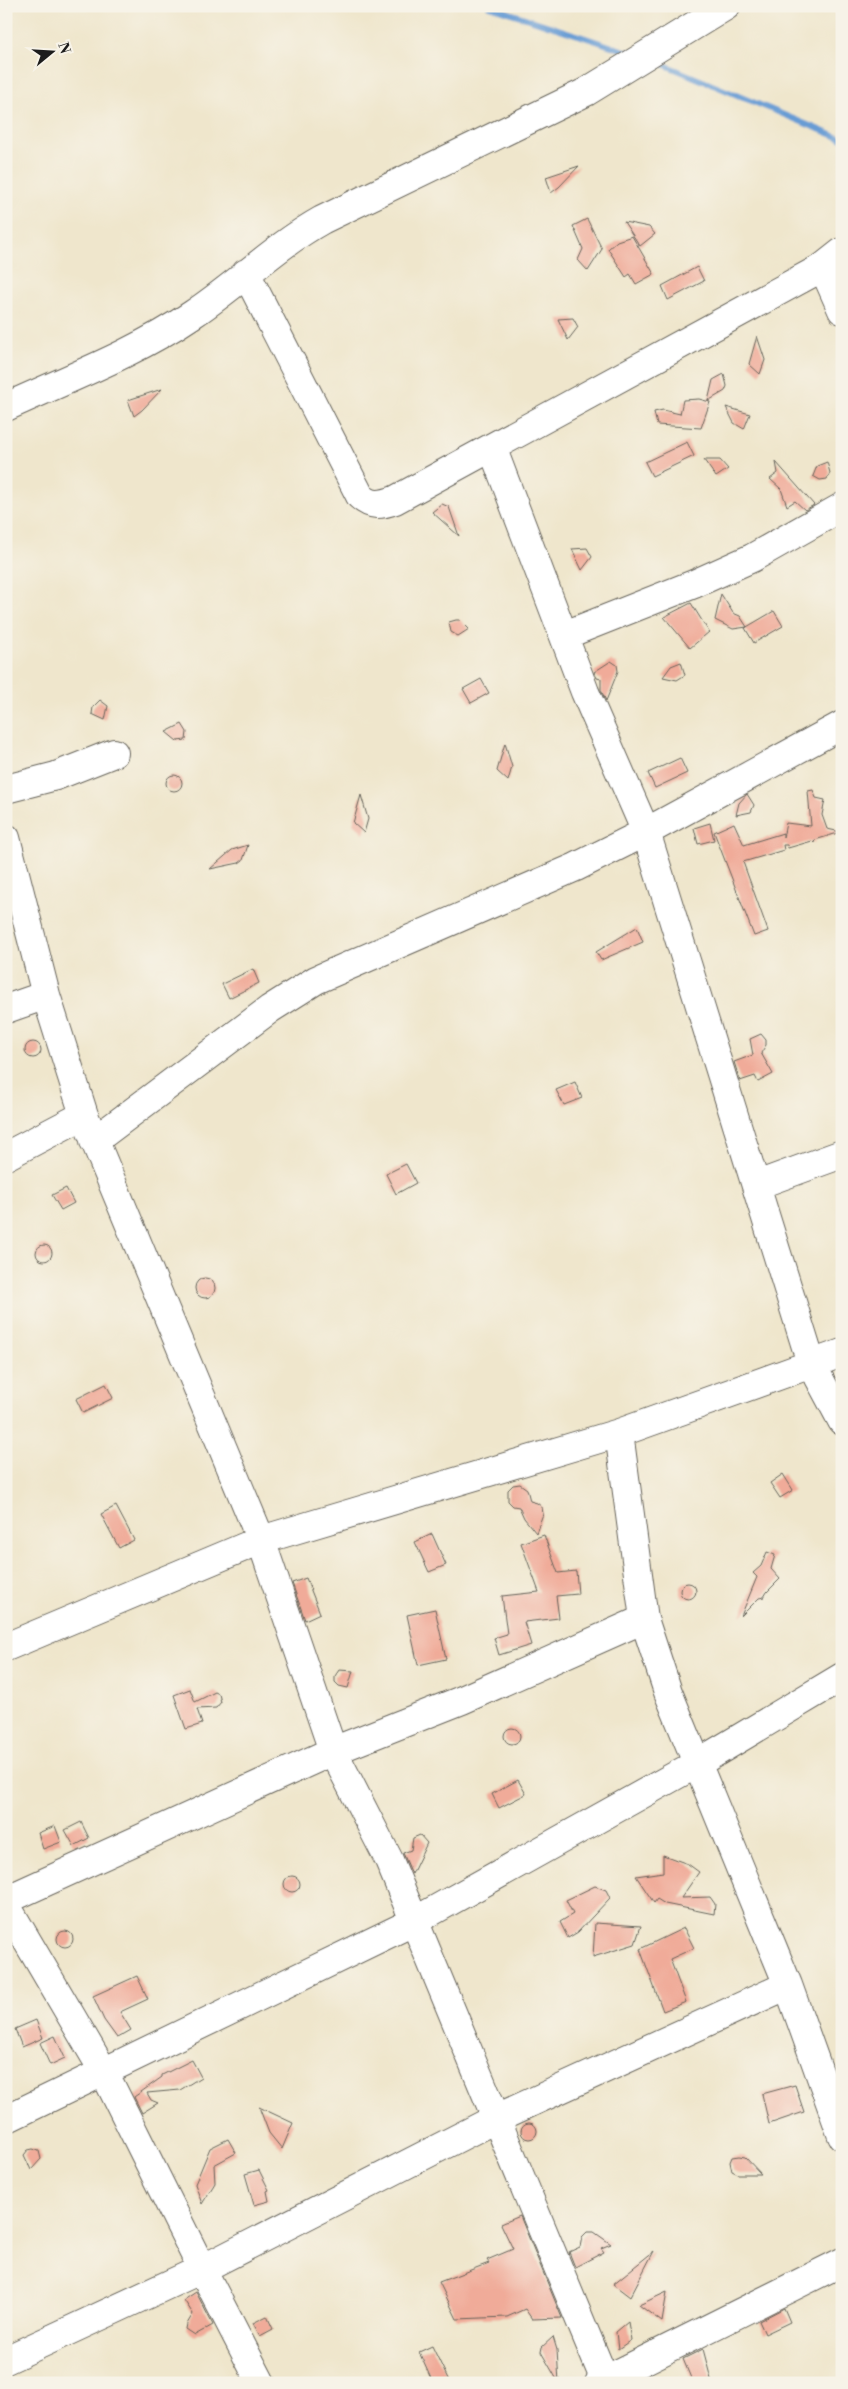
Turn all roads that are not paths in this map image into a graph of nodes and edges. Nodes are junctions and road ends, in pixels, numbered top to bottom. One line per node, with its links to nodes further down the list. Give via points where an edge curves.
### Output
1 (726, 6): 3 (street, via 586,92 322,220 292,237)
2 (832, 259): 4 (street); 6 (street)
3 (246, 274): 5 (street, via 195,314 154,339); 6 (street, via 360,496 368,503 376,505 394,500)
4 (842, 310)
5 (6, 407)
6 (492, 447): 8 (street)
7 (842, 507): 8 (street, via 752,558)
8 (564, 635): 12 (street)
9 (842, 724): 12 (street)
10 (114, 753): 11 (street, via 56,776)
11 (6, 789)
12 (646, 832): 17 (street, via 543,882 316,980 270,1009); 20 (street)
13 (6, 838): 14 (street)
14 (46, 995): 15 (street); 16 (street)
15 (6, 1009)
16 (84, 1115): 17 (street); 19 (street)
17 (94, 1141): 25 (street)
18 (842, 1154): 20 (street)
19 (6, 1156)
20 (757, 1185): 22 (street)
21 (842, 1353): 22 (street)
22 (811, 1363): 23 (street); 24 (street)
23 (842, 1421)
24 (619, 1433): 25 (street); 26 (street)
25 (261, 1540): 27 (street); 29 (street)
26 (644, 1619): 29 (street, via 462,1700); 30 (street, via 668,1692)
27 (6, 1647)
28 (842, 1676): 30 (street)
29 (333, 1751): 31 (street); 33 (street, via 389,1860)
30 (698, 1763): 33 (street); 34 (street)
31 (6, 1900)
32 (6, 1905): 35 (street)
33 (413, 1922): 35 (street); 36 (street)
34 (788, 1985): 36 (street); 38 (street)
35 (104, 2072): 37 (street); 40 (street)
36 (497, 2118): 40 (street); 42 (street)
37 (6, 2119)
38 (842, 2136)
39 (842, 2262): 42 (street)
40 (202, 2269): 41 (street); 43 (street)
41 (6, 2360)
42 (603, 2382)
43 (261, 2383)

